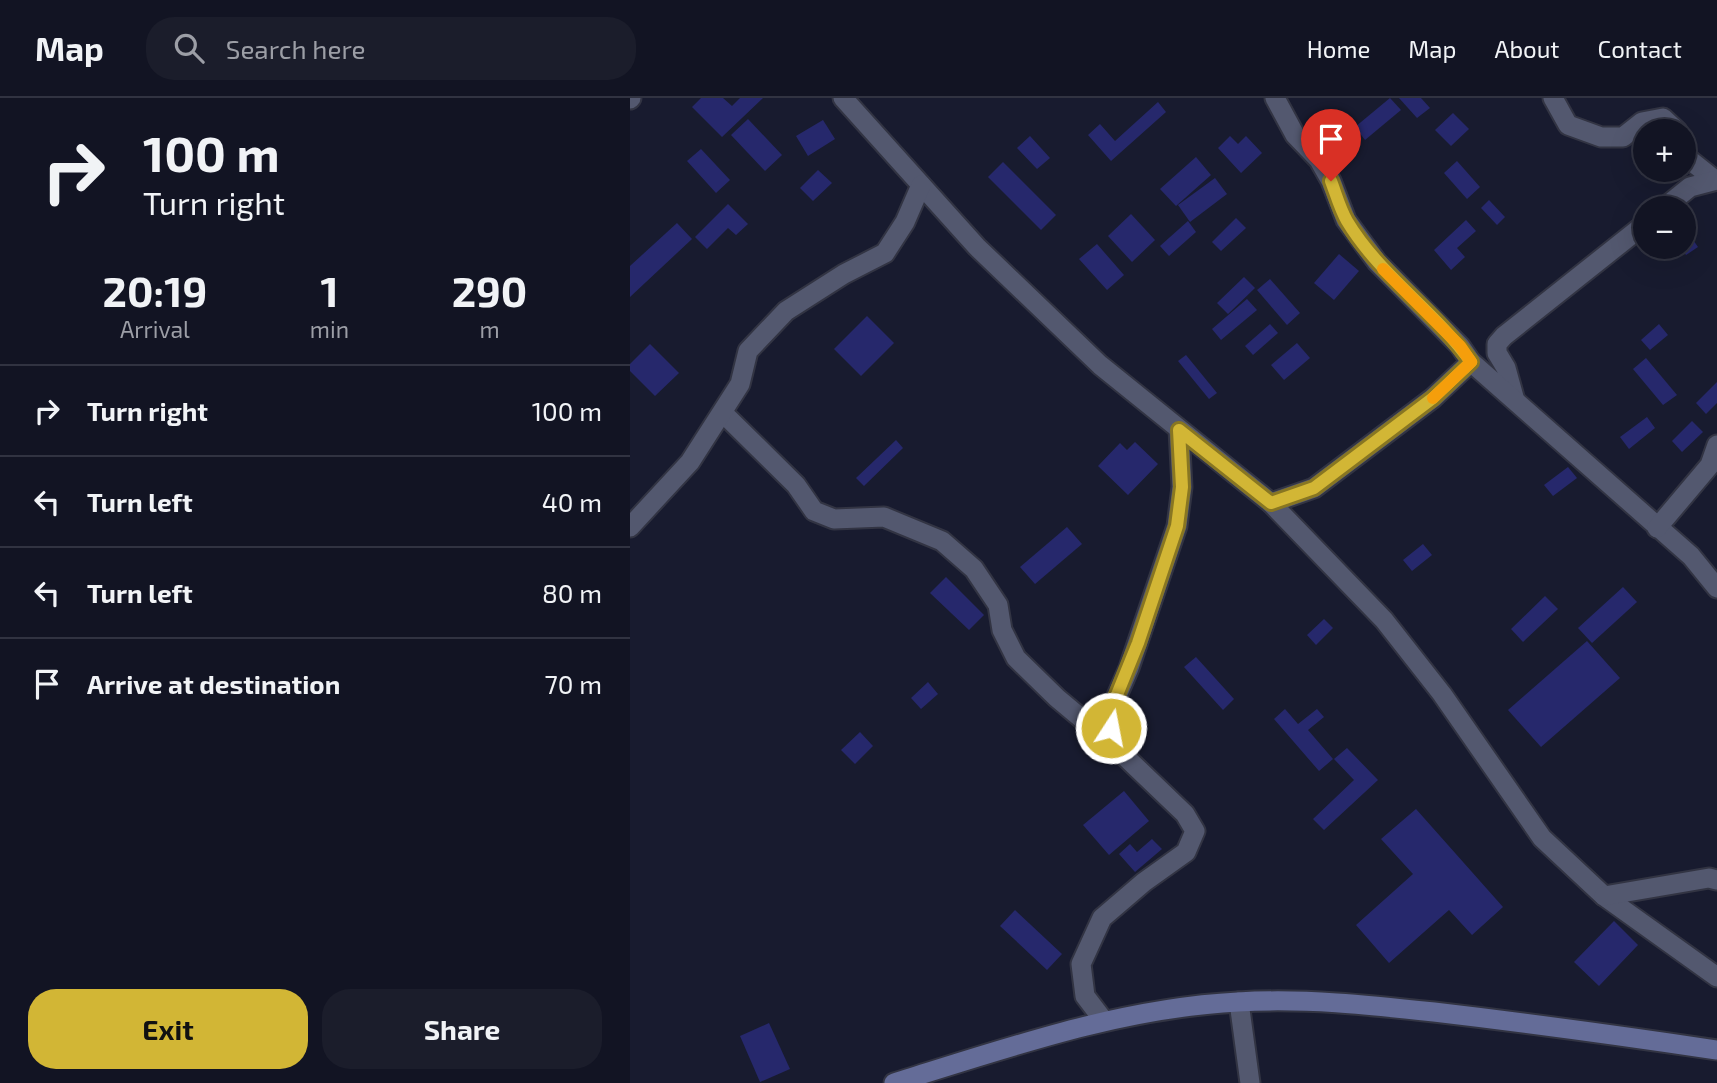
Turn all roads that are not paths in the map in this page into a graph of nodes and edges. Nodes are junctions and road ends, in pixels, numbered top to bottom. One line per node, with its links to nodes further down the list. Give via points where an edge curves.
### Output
1 (843, 98): 7 (street)
2 (1275, 98): 10 (street, via 1295,135 1319,160 1346,220 1377,262)
3 (1553, 98): 4 (street, via 1568,125 1601,137 1623,136)
4 (1633, 129)
5 (1696, 165): 6 (street)
6 (1716, 180): 8 (street, via 1690,187)
7 (921, 185): 12 (street, via 885,253 786,311 748,351 740,384); 13 (street, via 977,247 1100,365)
8 (1679, 196)
9 (1633, 234): 11 (street, via 1497,345)
10 (1471, 362): 11 (street); 15 (street, via 1423,406 1314,488)
11 (1514, 397): 17 (street)
12 (723, 413): 16 (street, via 690,462); 19 (street, via 796,485 814,512 834,519 884,517 942,541 974,569 998,605 1002,629 1016,658)
13 (1179, 430): 15 (street); 19 (street, via 1182,487 1177,526 1110,712)
14 (1717, 445): 17 (street, via 1710,465)
15 (1271, 503): 21 (street, via 1384,620 1542,838)
16 (630, 527)
17 (1657, 527): 18 (street, via 1691,556)
18 (1717, 588)
19 (1112, 744): 24 (street, via 1185,814 1195,831 1186,852 1102,918 1081,964 1085,996)
20 (1717, 880): 21 (street)
21 (1604, 896): 22 (street)
22 (1717, 977)
23 (1239, 1002): 24 (main road); 25 (main road, via 1334,1002); 27 (street)
24 (1104, 1021): 26 (main road)
25 (1717, 1050)
26 (894, 1083)
27 (1250, 1083)

